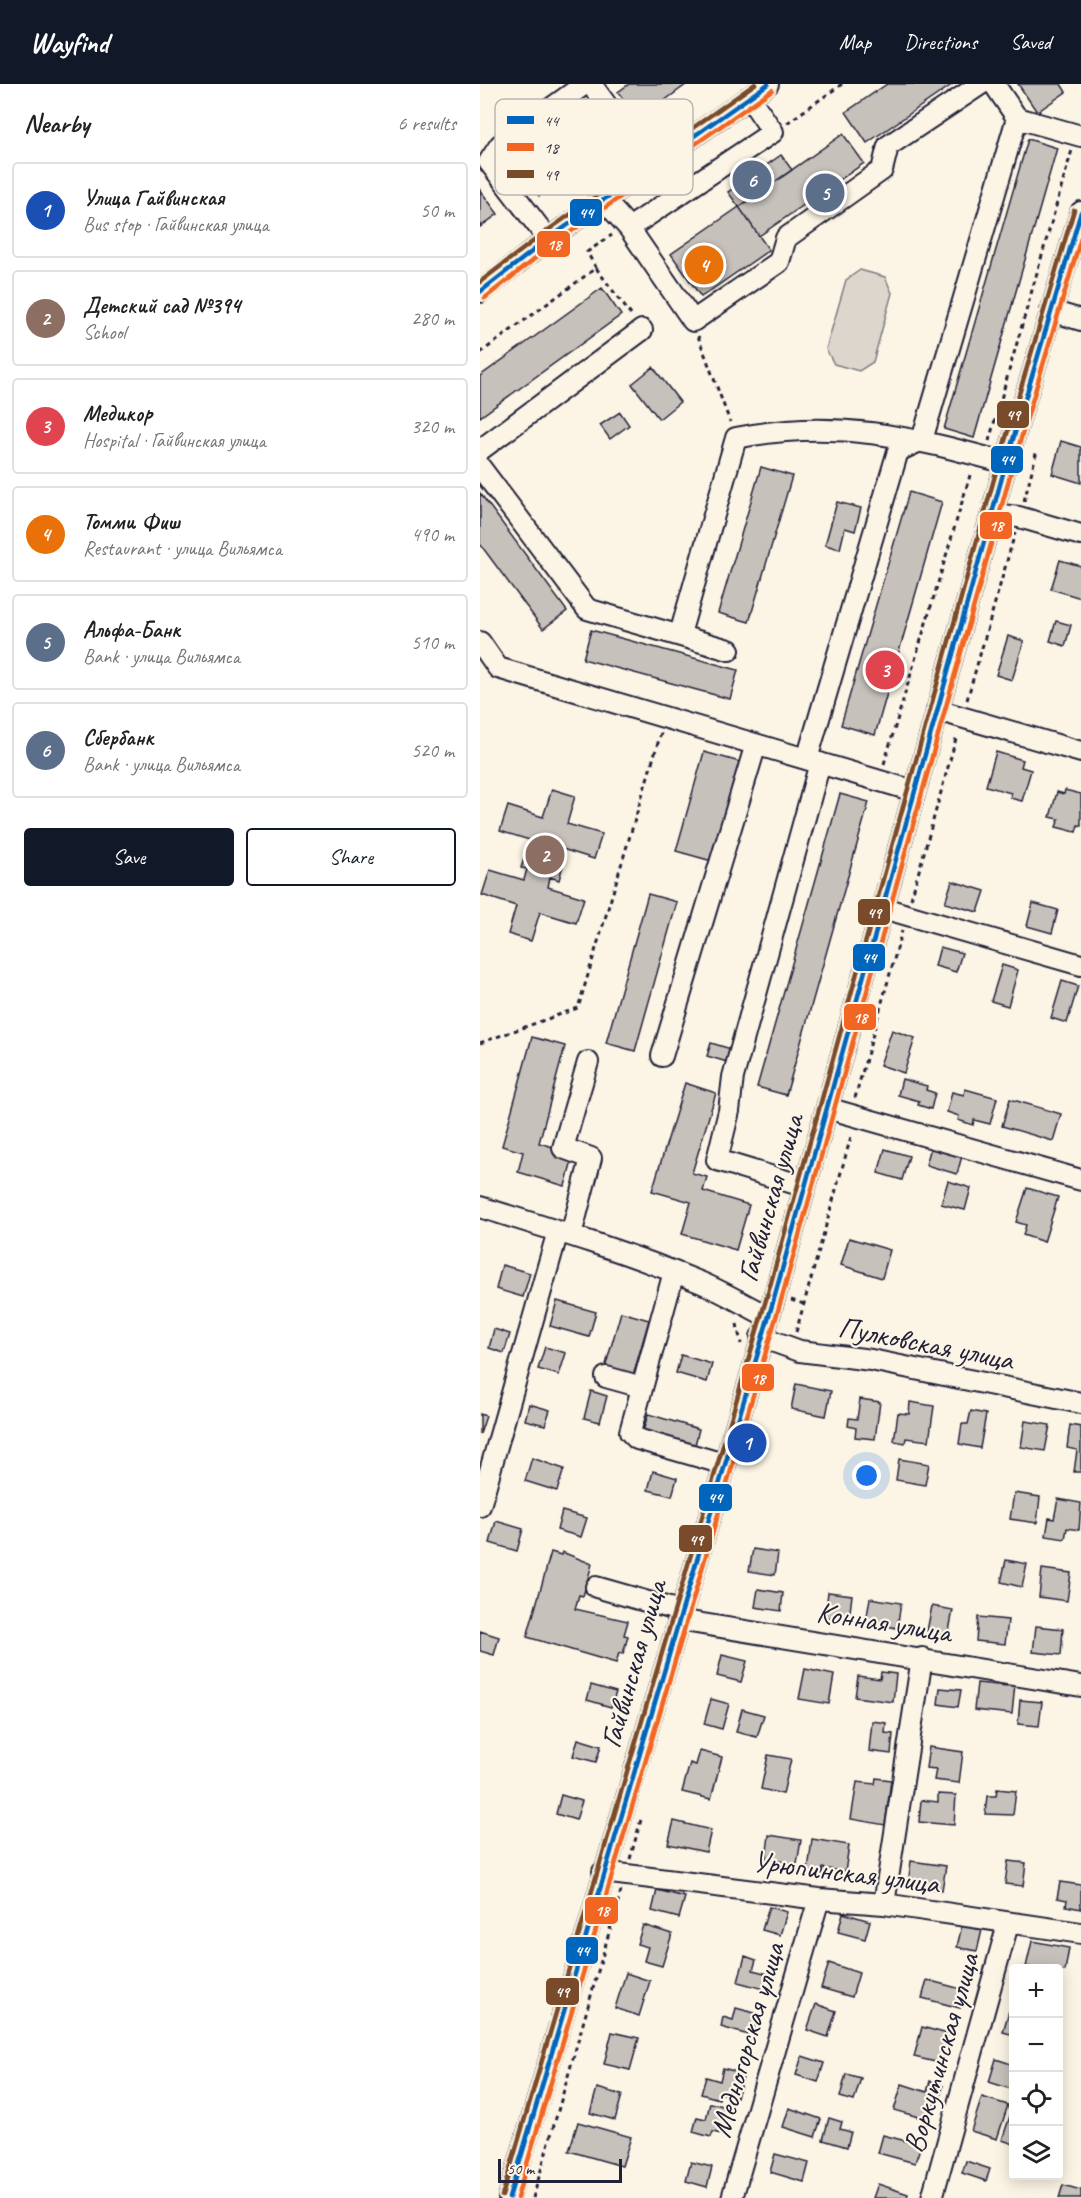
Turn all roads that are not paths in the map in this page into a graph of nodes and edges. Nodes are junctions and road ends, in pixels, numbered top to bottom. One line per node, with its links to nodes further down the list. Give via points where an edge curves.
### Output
1 (585, 84): 7 (street)
2 (591, 84): 8 (street)
3 (768, 84): 6 (street)
4 (981, 84): 21 (street, via 888,146 882,170 786,238 779,262 693,321)
5 (994, 84): 9 (street)
6 (749, 97): 11 (street); 15 (street, via 773,132)
7 (564, 99)
8 (602, 99)
9 (1017, 118): 10 (street); 27 (street)
10 (1079, 135)
11 (693, 136)
12 (495, 152): 13 (street)
13 (485, 165): 14 (street)
14 (495, 177)
15 (693, 185)
16 (511, 195): 22 (street)
17 (611, 195): 19 (street)
18 (678, 195): 21 (street)
19 (604, 200): 21 (street); 22 (street)
20 (1081, 212): 24 (street, Гайвинская улица)
21 (629, 228)
22 (548, 239): 23 (street)
23 (480, 292)
24 (1051, 311): 25 (street); 29 (street, Гайвинская улица)
25 (1081, 320)
26 (642, 330): 28 (street)
27 (922, 440): 29 (street); 33 (street, via 849,429 772,431 736,438); 39 (street, via 898,451)
28 (480, 450)
29 (1006, 463): 31 (street, Гайвинская улица)
30 (480, 467): 33 (street, via 587,609)
31 (992, 514): 32 (street, via 1019,517); 36 (street, Гайвинская улица)
32 (1081, 535)
33 (680, 634): 35 (street)
34 (480, 642): 37 (street, via 498,668)
35 (729, 650)
36 (937, 710): 38 (street); 40 (street, Гайвинская улица)
37 (756, 744): 39 (street); 43 (street)
38 (1081, 752)
39 (814, 761): 40 (street); 47 (street, via 733,1077 717,1160)
40 (914, 791): 41 (street, Гайвинская улица)
41 (883, 908): 42 (street); 45 (street, Гайвинская улица)
42 (1081, 965)
43 (662, 1056)
44 (588, 1062): 49 (street, via 563,1148 591,1158)
45 (826, 1108): 46 (street); 47 (street, Гайвинская улица)
46 (1081, 1180)
47 (803, 1186): 51 (street, Гайвинская улица)
48 (480, 1207): 49 (street)
49 (564, 1233): 50 (street); 57 (street)
50 (675, 1272): 51 (street); 54 (street)
51 (768, 1317): 52 (street, Гайвинская улица)
52 (761, 1337): 55 (street, Пулковская улица, via 801,1351 871,1360); 56 (street, Гайвинская улица)
53 (606, 1377): 54 (street)
54 (642, 1387): 56 (street, via 630,1427 632,1436)
55 (1081, 1403)
56 (724, 1464): 59 (street, Гайвинская улица)
57 (480, 1506)
58 (596, 1587): 59 (street, Конная улица)
59 (679, 1616): 60 (street, Конная улица); 62 (street, Гайвинская улица)
60 (922, 1658): 61 (street, Конная улица); 64 (street)
61 (1081, 1686)
62 (603, 1872): 63 (street, Урюпинская улица); 67 (street, Гайвинская улица)
63 (819, 1899): 64 (street, Урюпинская улица); 68 (street, Медногорская улица)
64 (884, 1904): 65 (street, Урюпинская улица)
65 (1008, 1924): 66 (street, Урюпинская улица); 69 (street, Воркутинская улица)
66 (1081, 1933)
67 (509, 2198)
68 (732, 2198)
69 (932, 2198)

